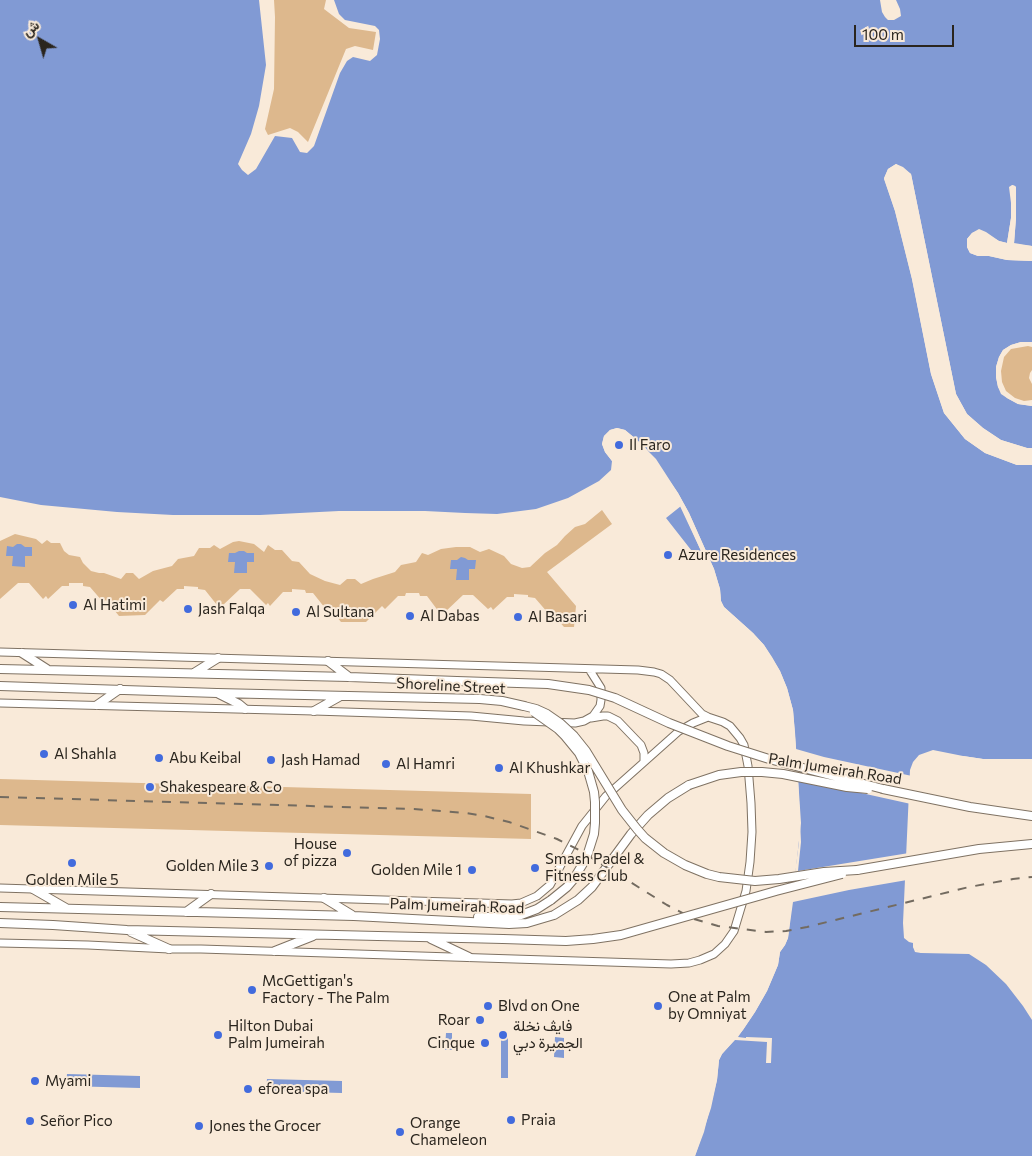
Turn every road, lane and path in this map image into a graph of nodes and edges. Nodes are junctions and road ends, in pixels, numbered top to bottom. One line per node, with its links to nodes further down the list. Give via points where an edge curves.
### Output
1 (0, 652): 2 (street)
2 (22, 653): 3 (street); 6 (main road)
3 (218, 658): 4 (street); 8 (main road)
4 (328, 661): 7 (street); 9 (main road)
5 (0, 669): 6 (main road, Shoreline Street)
6 (47, 669): 8 (main road, Shoreline Street)
7 (590, 669): 19 (street, via 661,674); 20 (street, via 602,700)
8 (194, 673): 9 (main road, Shoreline Street)
9 (349, 677): 22 (main road, Shoreline Street, bridge, via 548,684 588,690 615,698 728,746)
10 (0, 686): 11 (main road, Shoreline Street)
11 (120, 689): 12 (main road, Shoreline Street); 15 (main road)
12 (217, 693): 13 (main road, Shoreline Street); 17 (main road)
13 (340, 696): 16 (main road, Shoreline Street, via 491,700); 18 (main road)
14 (0, 703): 15 (street)
15 (97, 705): 17 (street)
16 (524, 706): 25 (main road, Shoreline Street, bridge, via 547,714 574,736 637,829 659,849 685,865 719,877 755,881); 34 (main road, bridge, via 558,729 572,744 588,771 595,797 591,844 573,880 551,900 529,912 505,918 469,917)
17 (244, 709): 18 (street)
18 (314, 711): 20 (street, via 571,723)
19 (708, 717): 21 (street, via 679,731); 42 (street, via 730,726 740,738 746,753 750,790 752,832 747,884 737,924 725,944 707,957 671,964)
20 (588, 719): 21 (street, via 608,716 618,721 641,745)
21 (644, 761): 29 (street, via 597,806 575,837 555,878 530,900 512,904)
22 (883, 789): 23 (main road, Palm Jumeirah Road); 34 (main road, Palm Jumeirah Road, bridge, via 847,787 762,772 709,778 689,785 648,814 592,887 563,910 546,918 518,924)
23 (1032, 816)
24 (1032, 844): 25 (main road, via 972,850)
25 (857, 870): 38 (main road, bridge, via 621,935 566,941)
26 (0, 888): 27 (street)
27 (33, 889): 28 (street); 31 (main road)
28 (211, 894): 29 (street); 32 (main road)
29 (324, 898): 33 (main road)
30 (0, 907): 31 (main road, Palm Jumeirah Road)
31 (68, 909): 32 (main road, Palm Jumeirah Road)
32 (186, 912): 33 (main road, Palm Jumeirah Road)
33 (354, 916): 34 (main road, Palm Jumeirah Road)
34 (454, 921)
35 (0, 923): 36 (main road)
36 (127, 930): 37 (main road); 40 (main road)
37 (316, 934): 38 (main road); 41 (main road)
38 (427, 938): 42 (main road)
39 (0, 943): 40 (street)
40 (169, 949): 41 (street)
41 (275, 952): 42 (street)
42 (469, 958)

